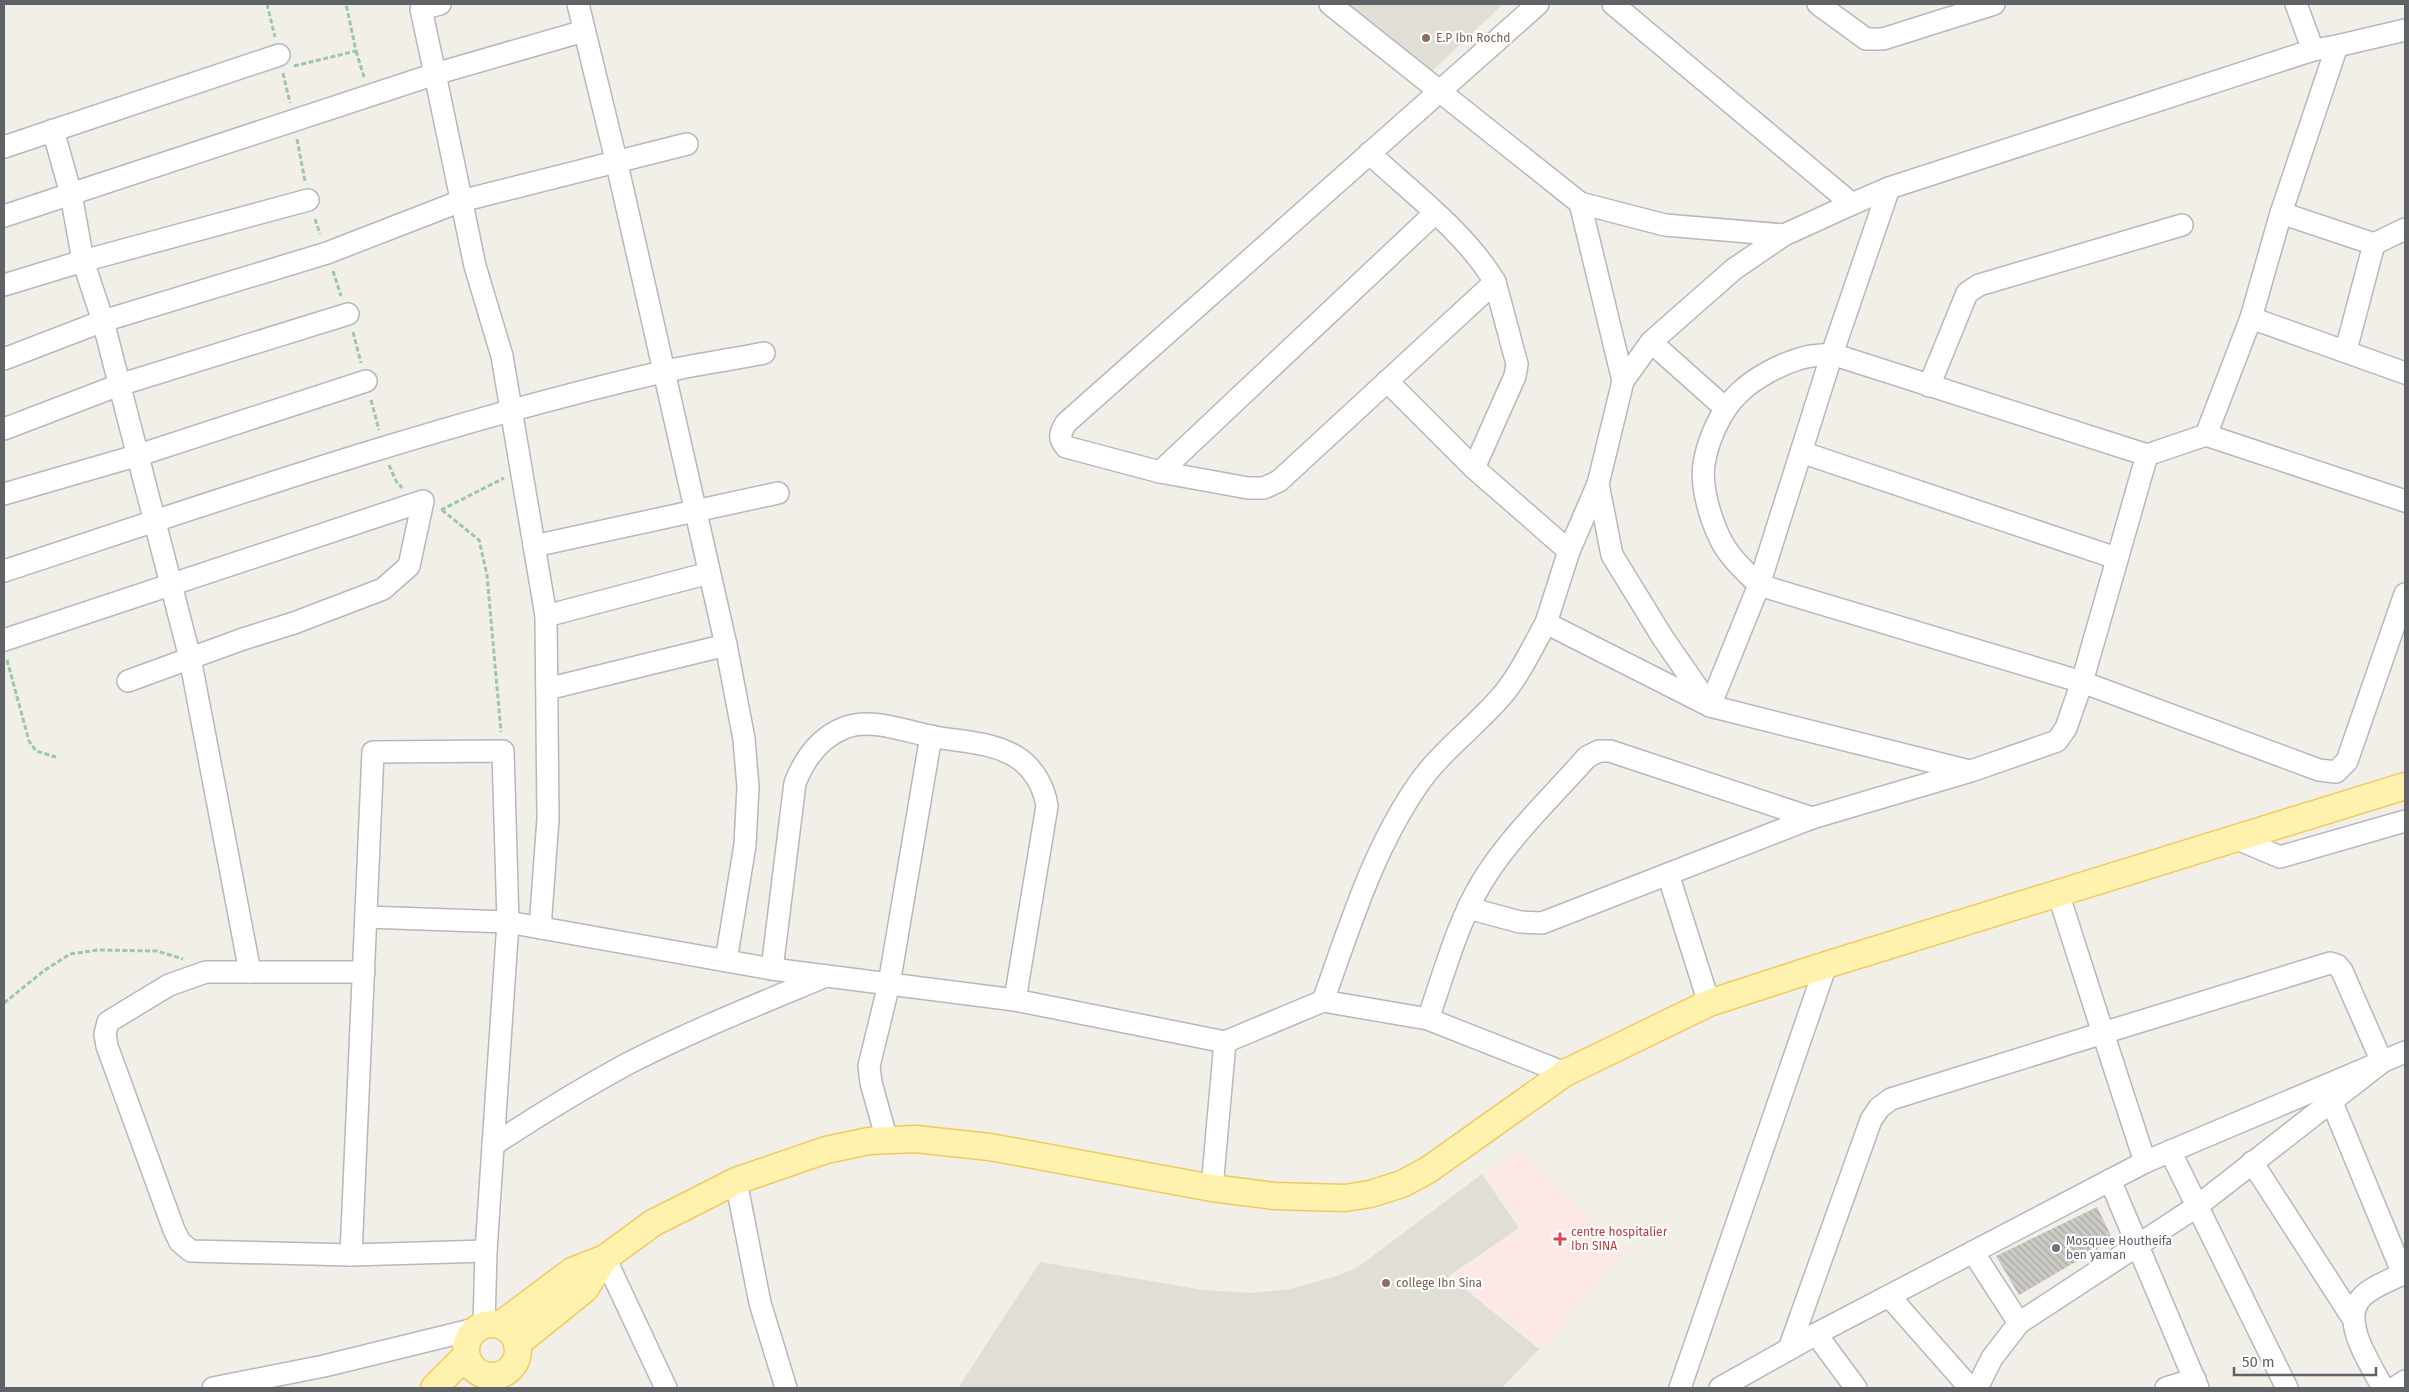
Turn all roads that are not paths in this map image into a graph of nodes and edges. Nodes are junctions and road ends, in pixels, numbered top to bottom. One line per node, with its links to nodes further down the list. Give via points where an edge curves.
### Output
1 (578, 4): 10 (street)
2 (1330, 4): 15 (street)
3 (1538, 4): 15 (street)
4 (1613, 4): 26 (street)
5 (1818, 4): 6 (street, via 1866,39 1883,39)
6 (1994, 4)
7 (2296, 4): 12 (street)
8 (427, 5): 14 (street)
9 (2405, 30): 11 (street)
10 (584, 31): 14 (street); 20 (street)
11 (2337, 46): 12 (street); 27 (street)
12 (2313, 50): 21 (street)
13 (284, 63): 16 (street)
14 (435, 74): 22 (street); 24 (street)
15 (1440, 90): 19 (street); 25 (street)
16 (53, 130): 18 (street); 22 (street)
17 (687, 144): 20 (street)
18 (4, 147)
19 (1369, 153): 28 (street); 60 (street, via 1066,423 1060,432 1060,440 1066,447)
20 (617, 164): 24 (street); 45 (street)
21 (1889, 188): 26 (street); 43 (street)
22 (71, 194): 29 (street); 34 (street)
23 (308, 200): 34 (street)
24 (461, 201): 39 (street, via 327,253); 53 (street, via 475,266 502,356)
25 (1580, 204): 32 (street, via 1664,225); 49 (street)
26 (1852, 204): 32 (street)
27 (2281, 213): 33 (street); 38 (street)
28 (1434, 214): 35 (street, via 1466,242); 60 (street)
29 (4, 216)
30 (2182, 225): 51 (street, via 1979,285 1967,293)
31 (2405, 229): 33 (street)
32 (1784, 235): 40 (street, via 1734,269)
33 (2374, 244): 41 (street)
34 (83, 261): 36 (street); 39 (street)
35 (1495, 282): 48 (street); 59 (street, via 1517,364 1515,376)
36 (4, 285)
37 (348, 314): 50 (street)
38 (2251, 318): 41 (street); 55 (street)
39 (103, 321): 44 (street); 50 (street)
40 (1651, 342): 49 (street); 52 (street)
41 (2346, 350): 46 (street)
42 (764, 354): 45 (street)
43 (1832, 354): 51 (street); 52 (street, via 1802,358 1769,372 1740,392); 56 (street)
44 (4, 359)
45 (664, 372): 53 (street); 65 (street)
46 (2405, 373)
47 (366, 381): 57 (street)
48 (1387, 381): 59 (street); 60 (street, via 1279,481 1264,488)
49 (1623, 381): 61 (street)
50 (119, 385): 54 (street); 57 (street)
51 (1929, 386): 58 (street)
52 (1725, 408): 72 (street, via 1704,464 1705,494 1714,524 1731,557)
53 (510, 410): 66 (street); 67 (street)
54 (4, 429)
55 (2206, 435): 58 (street); 64 (street)
56 (1801, 452): 69 (street); 72 (street)
57 (139, 455): 63 (street); 66 (street)
58 (2147, 455): 69 (street)
59 (1474, 468): 68 (street)
60 (1160, 472)
61 (1598, 484): 68 (street); 83 (street, via 1612,555)
62 (778, 492): 65 (street)
63 (4, 494)
64 (2405, 502)
65 (695, 509): 67 (street); 71 (street)
66 (155, 521): 70 (street); 73 (street)
67 (534, 546): 75 (street)
68 (1568, 551): 76 (street)
69 (2116, 558): 81 (street)
70 (4, 570)
71 (709, 573): 75 (street); 77 (street)
72 (1759, 585): 81 (street); 83 (street)
73 (171, 586): 78 (street); 79 (street); 79 (street, via 432,506 409,566 383,589)
74 (2405, 594): 81 (street, via 2347,761 2336,772 2319,770)
75 (546, 616): 82 (street)
76 (1546, 623): 83 (street); 104 (street, via 1505,692 1421,780 1396,817 1369,875)
77 (726, 645): 82 (street); 96 (street, via 744,739 748,787 746,845)
78 (5, 648)
79 (190, 658): 80 (street); 99 (street)
80 (128, 681)
81 (2082, 682): 85 (street, via 2066,728 2057,741)
82 (547, 689): 95 (street, via 548,819)
83 (1710, 706): 85 (street)
84 (931, 736): 98 (street, via 885,726 844,727 812,751 802,765 795,783); 102 (street); 103 (street, via 992,746 1016,757 1033,772 1044,789 1047,806)
85 (1970, 771): 87 (street)
86 (2405, 786): 89 (main road)
87 (1812, 818): 90 (street); 92 (street, via 1610,751 1599,751 1587,756 1501,854)
88 (2405, 821): 89 (street, via 2280,857)
89 (2235, 838): 91 (main road)
90 (1668, 874): 92 (street, via 1542,923 1520,922); 105 (street)
91 (2058, 893): 97 (main road); 107 (street)
92 (1468, 908): 106 (street)
93 (366, 917): 94 (street); 94 (street, via 373,752 502,751); 100 (street)
94 (508, 922): 95 (street); 114 (street)
95 (540, 928): 96 (street)
96 (726, 961): 98 (street)
97 (1826, 965): 105 (main road); 142 (street)
98 (772, 969): 101 (street)
99 (250, 972): 100 (street); 125 (street, via 206,972 169,985 108,1022 107,1046 177,1236 191,1251)
100 (364, 972): 125 (street)
101 (828, 975): 102 (street); 114 (street, via 628,1064 563,1099)
102 (889, 984): 103 (street); 113 (street, via 869,1066)
103 (1015, 1000): 108 (street)
104 (1323, 1001): 106 (street); 108 (street)
105 (1709, 1004): 111 (main road)
106 (1428, 1019): 111 (street)
107 (2103, 1033): 110 (street, via 2330,963 2342,971); 116 (street); 134 (street, via 1891,1099 1879,1108 1871,1120)
108 (1225, 1042): 120 (street)
109 (2405, 1052): 110 (street)
110 (2382, 1062): 112 (street); 115 (street)
111 (1565, 1072): 120 (main road, via 1428,1170 1402,1184 1345,1198 1274,1196)
112 (2331, 1100): 117 (street); 127 (street)
113 (887, 1140): 118 (main road, via 826,1150); 120 (main road, via 915,1139 990,1147)
114 (493, 1145): 123 (street)
115 (2170, 1151): 116 (street); 121 (street)
116 (2144, 1162): 119 (street)
117 (2252, 1162): 121 (street); 129 (street)
118 (736, 1180): 126 (main road, via 653,1224); 141 (street, via 760,1303)
119 (2110, 1180): 122 (street); 124 (street)
120 (1212, 1188)
121 (2196, 1207): 122 (street); 148 (street)
122 (2138, 1244): 130 (street); 137 (street)
123 (486, 1251): 125 (street); 131 (street)
124 (1973, 1252): 128 (street); 130 (street)
125 (351, 1255)
126 (605, 1258): 131 (main road, via 572,1271); 133 (main road, via 585,1290); 140 (street)
127 (2404, 1273): 129 (street, via 2362,1297)
128 (1889, 1296): 132 (street); 145 (street)
129 (2352, 1318): 149 (street, via 2358,1339)
130 (2019, 1323): 146 (street, via 1992,1358)
131 (486, 1326): 133 (main road, via 511,1332); 135 (main road, via 469,1337 466,1346); 138 (street, via 324,1366)
132 (1816, 1334): 134 (street); 144 (street)
133 (517, 1344): 135 (main road, via 515,1362 509,1369 492,1376)
134 (1789, 1349): 143 (street)
135 (471, 1373): 139 (main road)
136 (2405, 1381): 150 (street)
137 (2196, 1384): 147 (street)
138 (213, 1388)
139 (434, 1388)
140 (666, 1388)
141 (786, 1388)
142 (1680, 1388)
143 (1720, 1388)
144 (1856, 1388)
145 (1970, 1388)
146 (1977, 1388)
147 (2166, 1388)
148 (2287, 1388)
149 (2382, 1388)
150 (2394, 1388)

